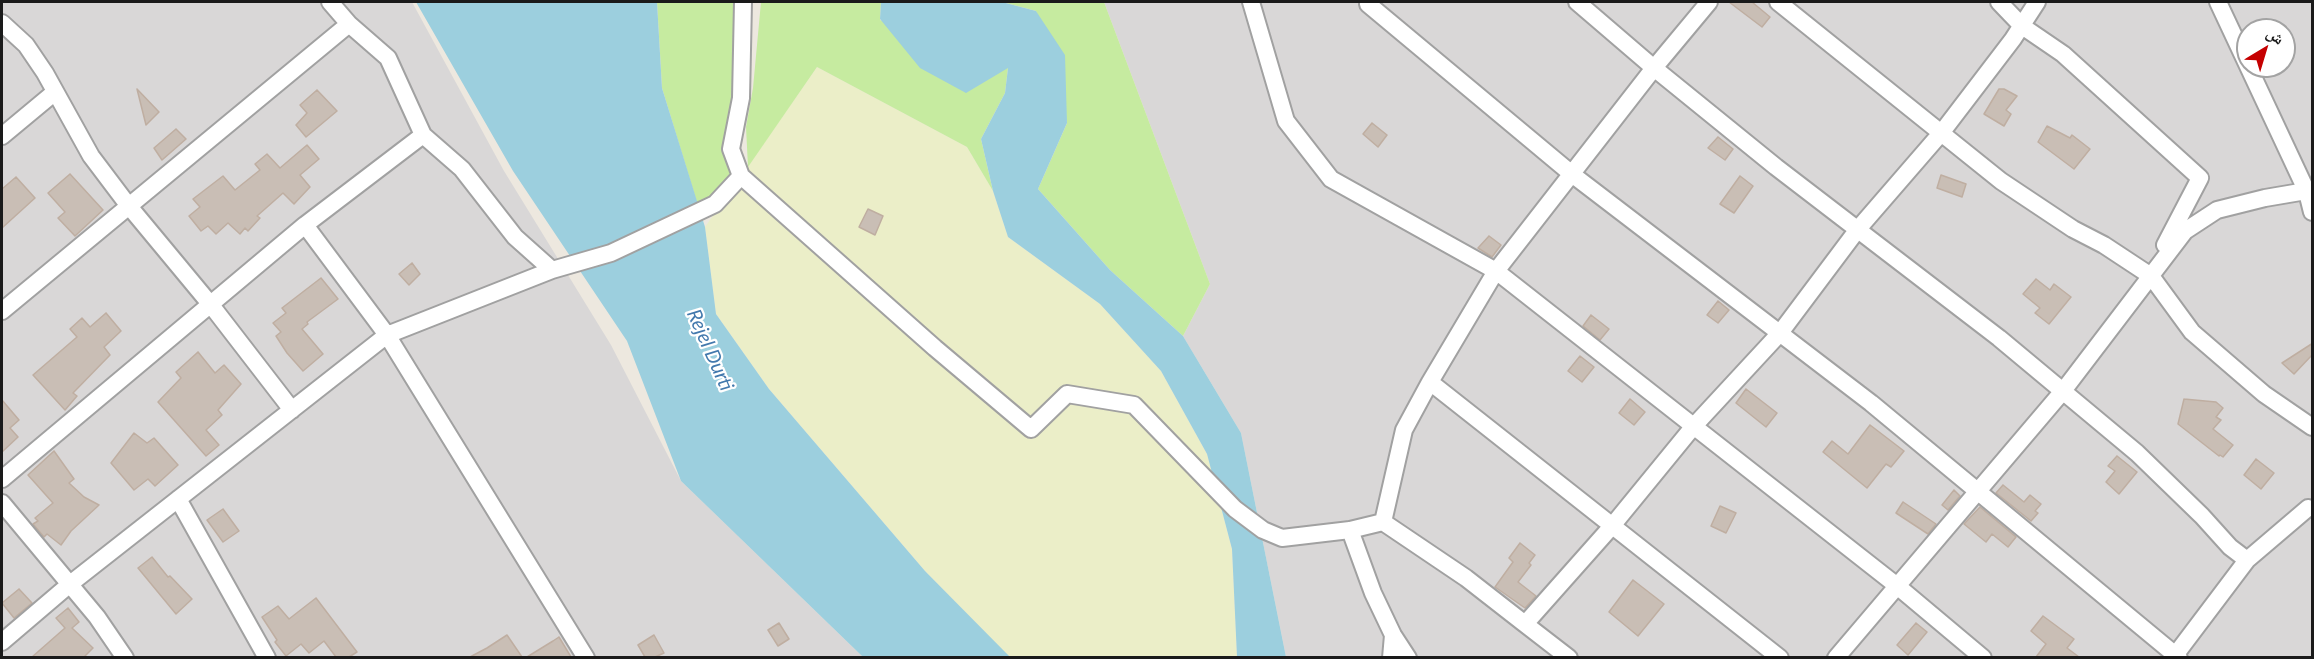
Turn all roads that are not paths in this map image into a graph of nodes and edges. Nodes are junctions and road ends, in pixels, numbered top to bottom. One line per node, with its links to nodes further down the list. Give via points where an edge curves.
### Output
1 (330, 2): 12 (street)
2 (743, 2): 22 (street, via 741,98 731,148)
3 (1251, 2): 29 (street, via 1286,121 1331,179)
4 (1577, 2): 15 (street)
5 (1709, 2): 15 (street)
6 (1778, 2): 18 (street)
7 (1999, 2): 13 (street)
8 (2037, 2): 13 (street)
9 (2218, 2): 14 (street)
10 (1368, 4): 21 (street)
11 (2, 23): 17 (street, via 26,45)
12 (349, 24): 19 (street, via 388,58); 24 (street)
13 (2022, 26): 18 (street); 30 (street, via 2062,54 2200,178)
14 (2236, 40)
15 (1654, 68): 21 (street); 27 (street)
16 (2254, 78): 23 (street)
17 (56, 92): 20 (street); 24 (street, via 91,156)
18 (1942, 132): 27 (street); 30 (street, via 2001,181)
19 (423, 135): 26 (street); 28 (street, via 462,169 515,237)
20 (2, 136)
21 (1573, 175): 29 (street); 33 (street)
22 (741, 176): 28 (street, via 715,204 611,253); 47 (street, via 1031,429 1067,394 1134,405 1235,509 1263,530 1282,538)
23 (2310, 191): 25 (street); 30 (street, via 2217,210 2185,231)
24 (128, 205): 31 (street); 32 (street)
25 (2313, 212)
26 (305, 225): 31 (street); 34 (street)
27 (1858, 229): 33 (street); 36 (street)
28 (552, 270): 34 (street)
29 (1496, 271): 35 (street); 38 (street)
30 (2151, 276): 36 (street); 39 (street, via 2192,332 2264,394)
31 (211, 305): 37 (street); 40 (street)
32 (2, 310)
33 (1780, 333): 38 (street); 41 (street)
34 (387, 335): 37 (street); 56 (street)
35 (1430, 382): 45 (street, via 1404,430); 46 (street)
36 (2063, 391): 41 (street); 48 (street, via 2137,453)
37 (292, 410): 42 (street)
38 (1693, 427): 46 (street); 50 (street)
39 (2313, 427)
40 (2, 479)
41 (1978, 492): 50 (street); 63 (street)
42 (178, 499): 49 (street); 55 (street)
43 (2, 503): 49 (street)
44 (2311, 508): 48 (street)
45 (1383, 522): 47 (street); 51 (street)
46 (1612, 526): 51 (street); 60 (street)
47 (1350, 530): 52 (street)
48 (2247, 560): 63 (street)
49 (70, 584): 53 (street); 54 (street)
50 (1896, 585): 61 (street); 62 (street)
51 (1525, 624): 59 (street)
52 (1393, 636): 57 (street); 58 (street)
53 (2, 642)
54 (125, 657)
55 (267, 657)
56 (586, 657)
57 (1391, 657)
58 (1408, 657)
59 (1569, 657)
60 (1780, 657)
61 (1836, 657)
62 (1983, 657)
63 (2176, 657)

